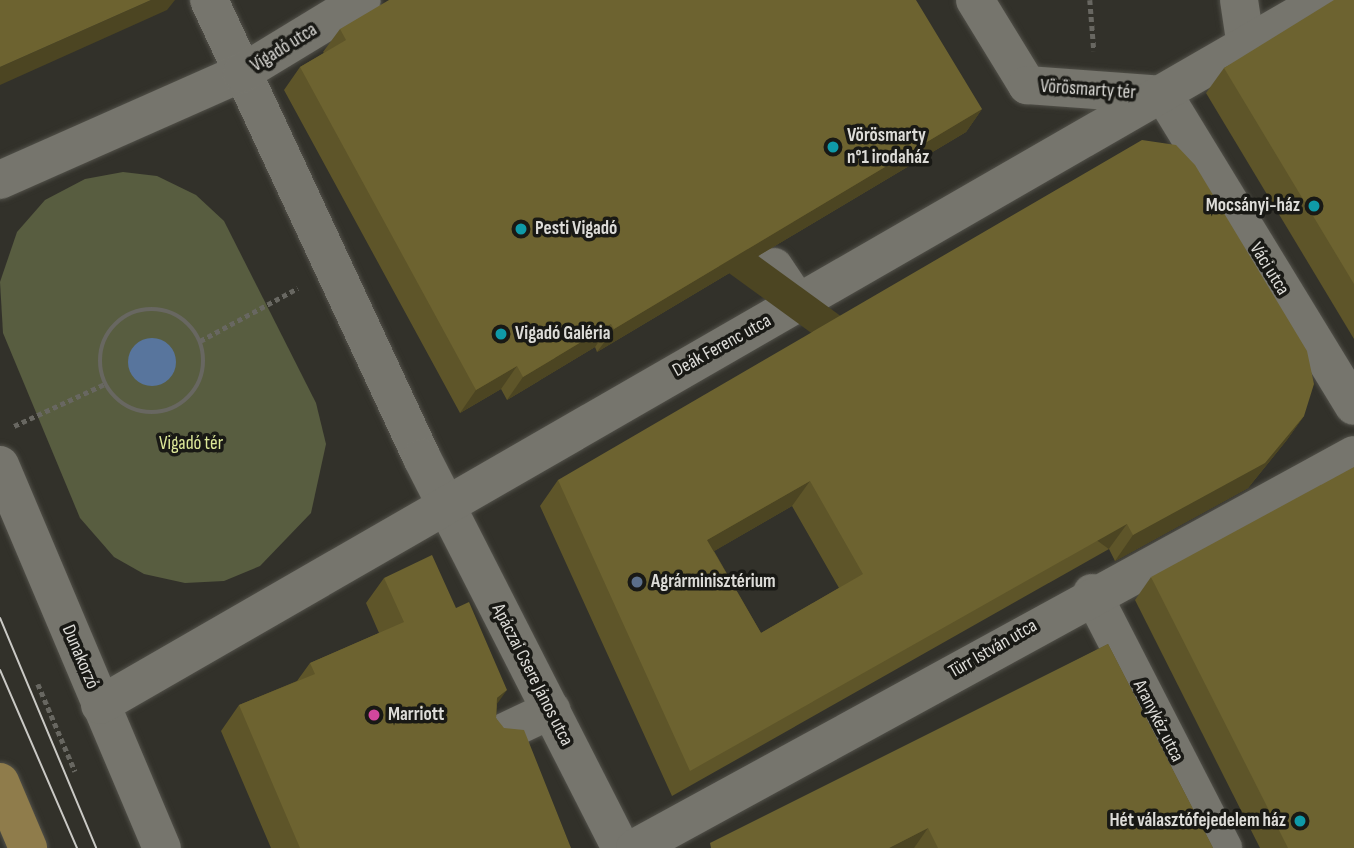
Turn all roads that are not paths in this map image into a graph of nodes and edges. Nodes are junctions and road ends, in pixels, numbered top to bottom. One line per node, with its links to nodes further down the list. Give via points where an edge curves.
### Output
1 (209, 0): 7 (street)
2 (362, 0): 7 (street, Vigadó utca)
3 (975, 0): 8 (street, Vörösmarty tér, via 1027,85)
4 (1239, 0): 6 (street)
5 (1324, 0): 6 (street)
6 (1246, 47): 8 (street, Vörösmarty tér)
7 (242, 74): 10 (street); 17 (street)
8 (1164, 95): 9 (street, Vörösmarty tér); 11 (street, Vörösmarty tér)
9 (1184, 132): 14 (street, Váci utca)
10 (0, 180)
11 (999, 190): 13 (street, Deák Ferenc utca)
12 (775, 268): 13 (street)
13 (798, 303): 17 (street, Deák Ferenc utca)
14 (1354, 406)
15 (1354, 455): 18 (street, Türr István utca)
16 (0, 465): 19 (street, Dunakorzó)
17 (444, 502): 19 (street); 20 (street, Apáczai Csere János utca)
18 (1092, 593): 26 (street, Türr István utca); 27 (street, Aranykéz utca)
19 (100, 705): 24 (street, Dunakorzó)
20 (551, 710): 21 (street); 25 (street, Apáczai Csere János utca)
21 (498, 735)
22 (0, 782): 23 (main road)
23 (28, 848)
24 (162, 848)
25 (621, 848)
26 (635, 848)
27 (1223, 848)

